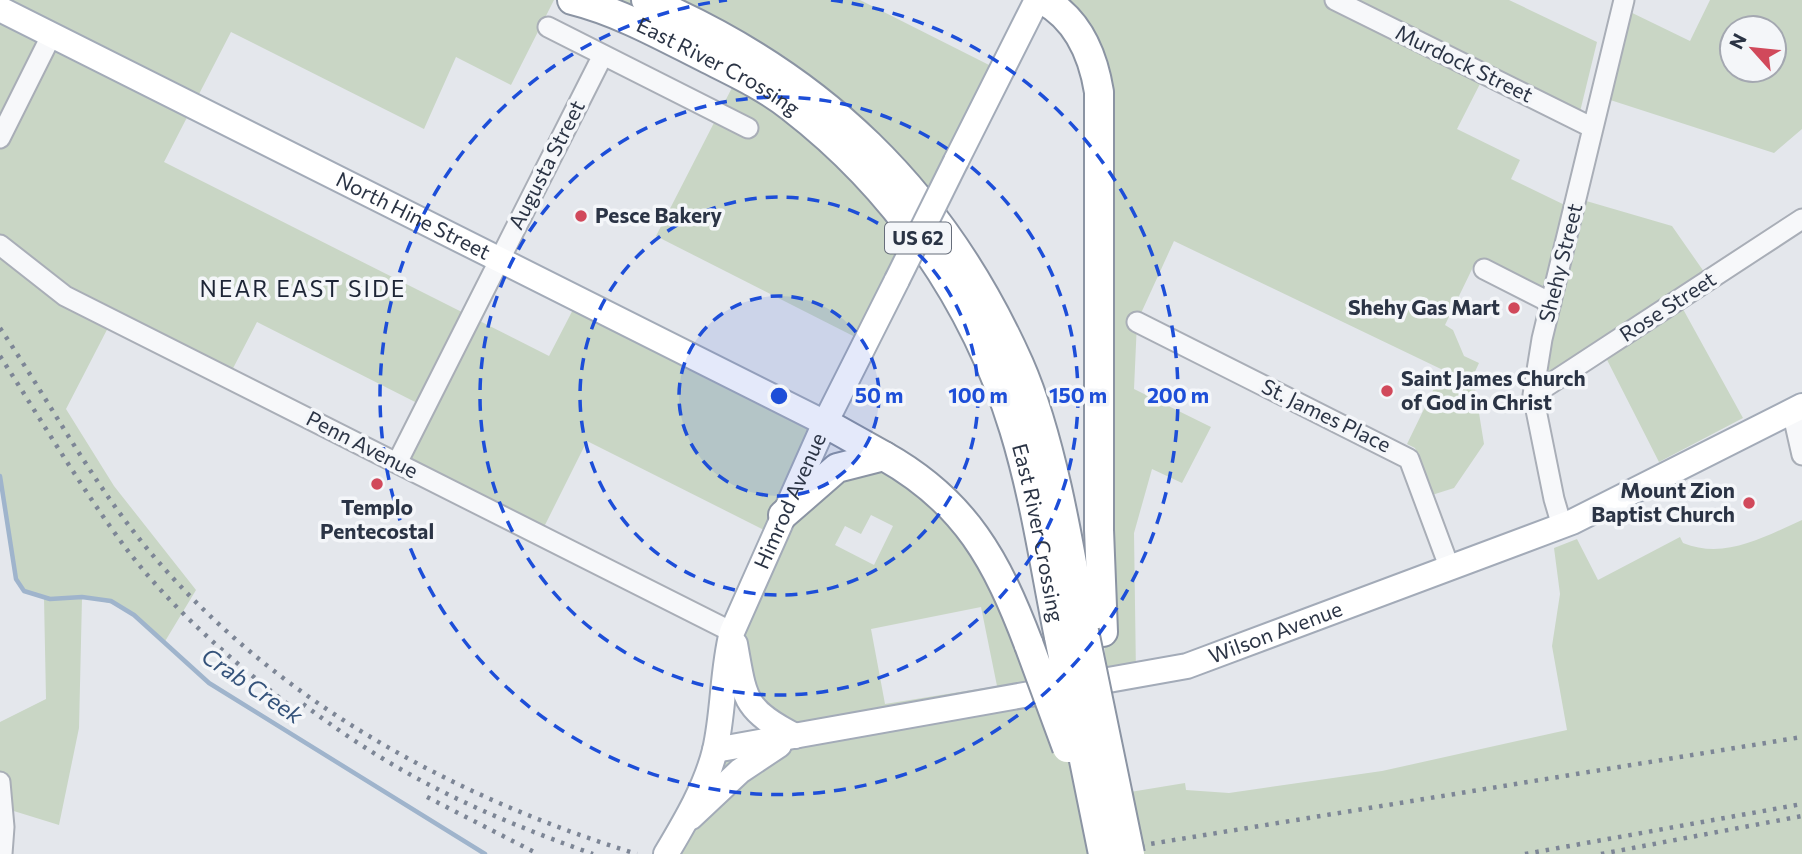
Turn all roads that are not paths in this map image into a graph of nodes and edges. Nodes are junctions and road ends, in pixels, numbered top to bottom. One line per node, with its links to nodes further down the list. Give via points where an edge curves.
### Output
1 (572, 0): 30 (highway, East River Crossing / US 62, via 649,29 783,101 849,156 908,222 957,296 987,359)
2 (646, 0): 30 (highway, East River Crossing / US 62, via 742,47 813,95 902,176 949,237 1019,365 1044,441 1074,569)
3 (1037, 0): 22 (main road, Himrod Avenue, bridge)
4 (1043, 0): 30 (highway, via 1067,18 1082,38 1099,92 1098,530)
5 (1335, 0): 12 (street, Murdock Street)
6 (1624, 0): 12 (street, Shehy Street)
7 (0, 9): 9 (main road, North Hine Street)
8 (548, 27): 10 (street)
9 (52, 34): 13 (street); 16 (main road, North Hine Street)
10 (603, 55): 11 (street); 16 (street, Augusta Street)
11 (748, 128)
12 (1593, 128): 18 (street, Shehy Street)
13 (0, 138)
14 (1802, 219): 20 (street, Rose Street)
15 (0, 245): 25 (street, Penn Avenue, via 65,296)
16 (500, 258): 22 (main road, North Hine Street); 25 (street, Augusta Street)
17 (1484, 270): 18 (street)
18 (1551, 303): 20 (street, Shehy Street)
19 (1137, 322): 28 (street, St. James Place, via 1409,459)
20 (1533, 395): 27 (street, Shehy Street)
21 (1797, 408): 24 (street); 27 (main road, Wilson Avenue)
22 (824, 423): 23 (highway); 26 (main road, Himrod Avenue)
23 (884, 456): 26 (highway, via 837,468); 35 (highway, bridge, via 935,491 976,535 1006,584)
24 (1802, 456)
25 (397, 463): 29 (street, Penn Avenue)
26 (783, 515): 29 (main road, Himrod Avenue)
27 (1562, 526): 28 (main road, Wilson Avenue)
28 (1450, 569): 31 (main road, Wilson Avenue, via 1187,666)
29 (732, 632): 31 (main road, via 749,704 764,720); 32 (main road, Himrod Avenue)
30 (1082, 633): 35 (highway, East River Crossing / US 62, bridge); 37 (highway, bridge)
31 (794, 736): 32 (main road, Wilson Avenue); 34 (main road, via 744,767)
32 (715, 750): 34 (main road, Himrod Avenue)
33 (0, 782): 36 (street)
34 (676, 838)
35 (1101, 843)
36 (2, 854)
37 (1130, 854)

